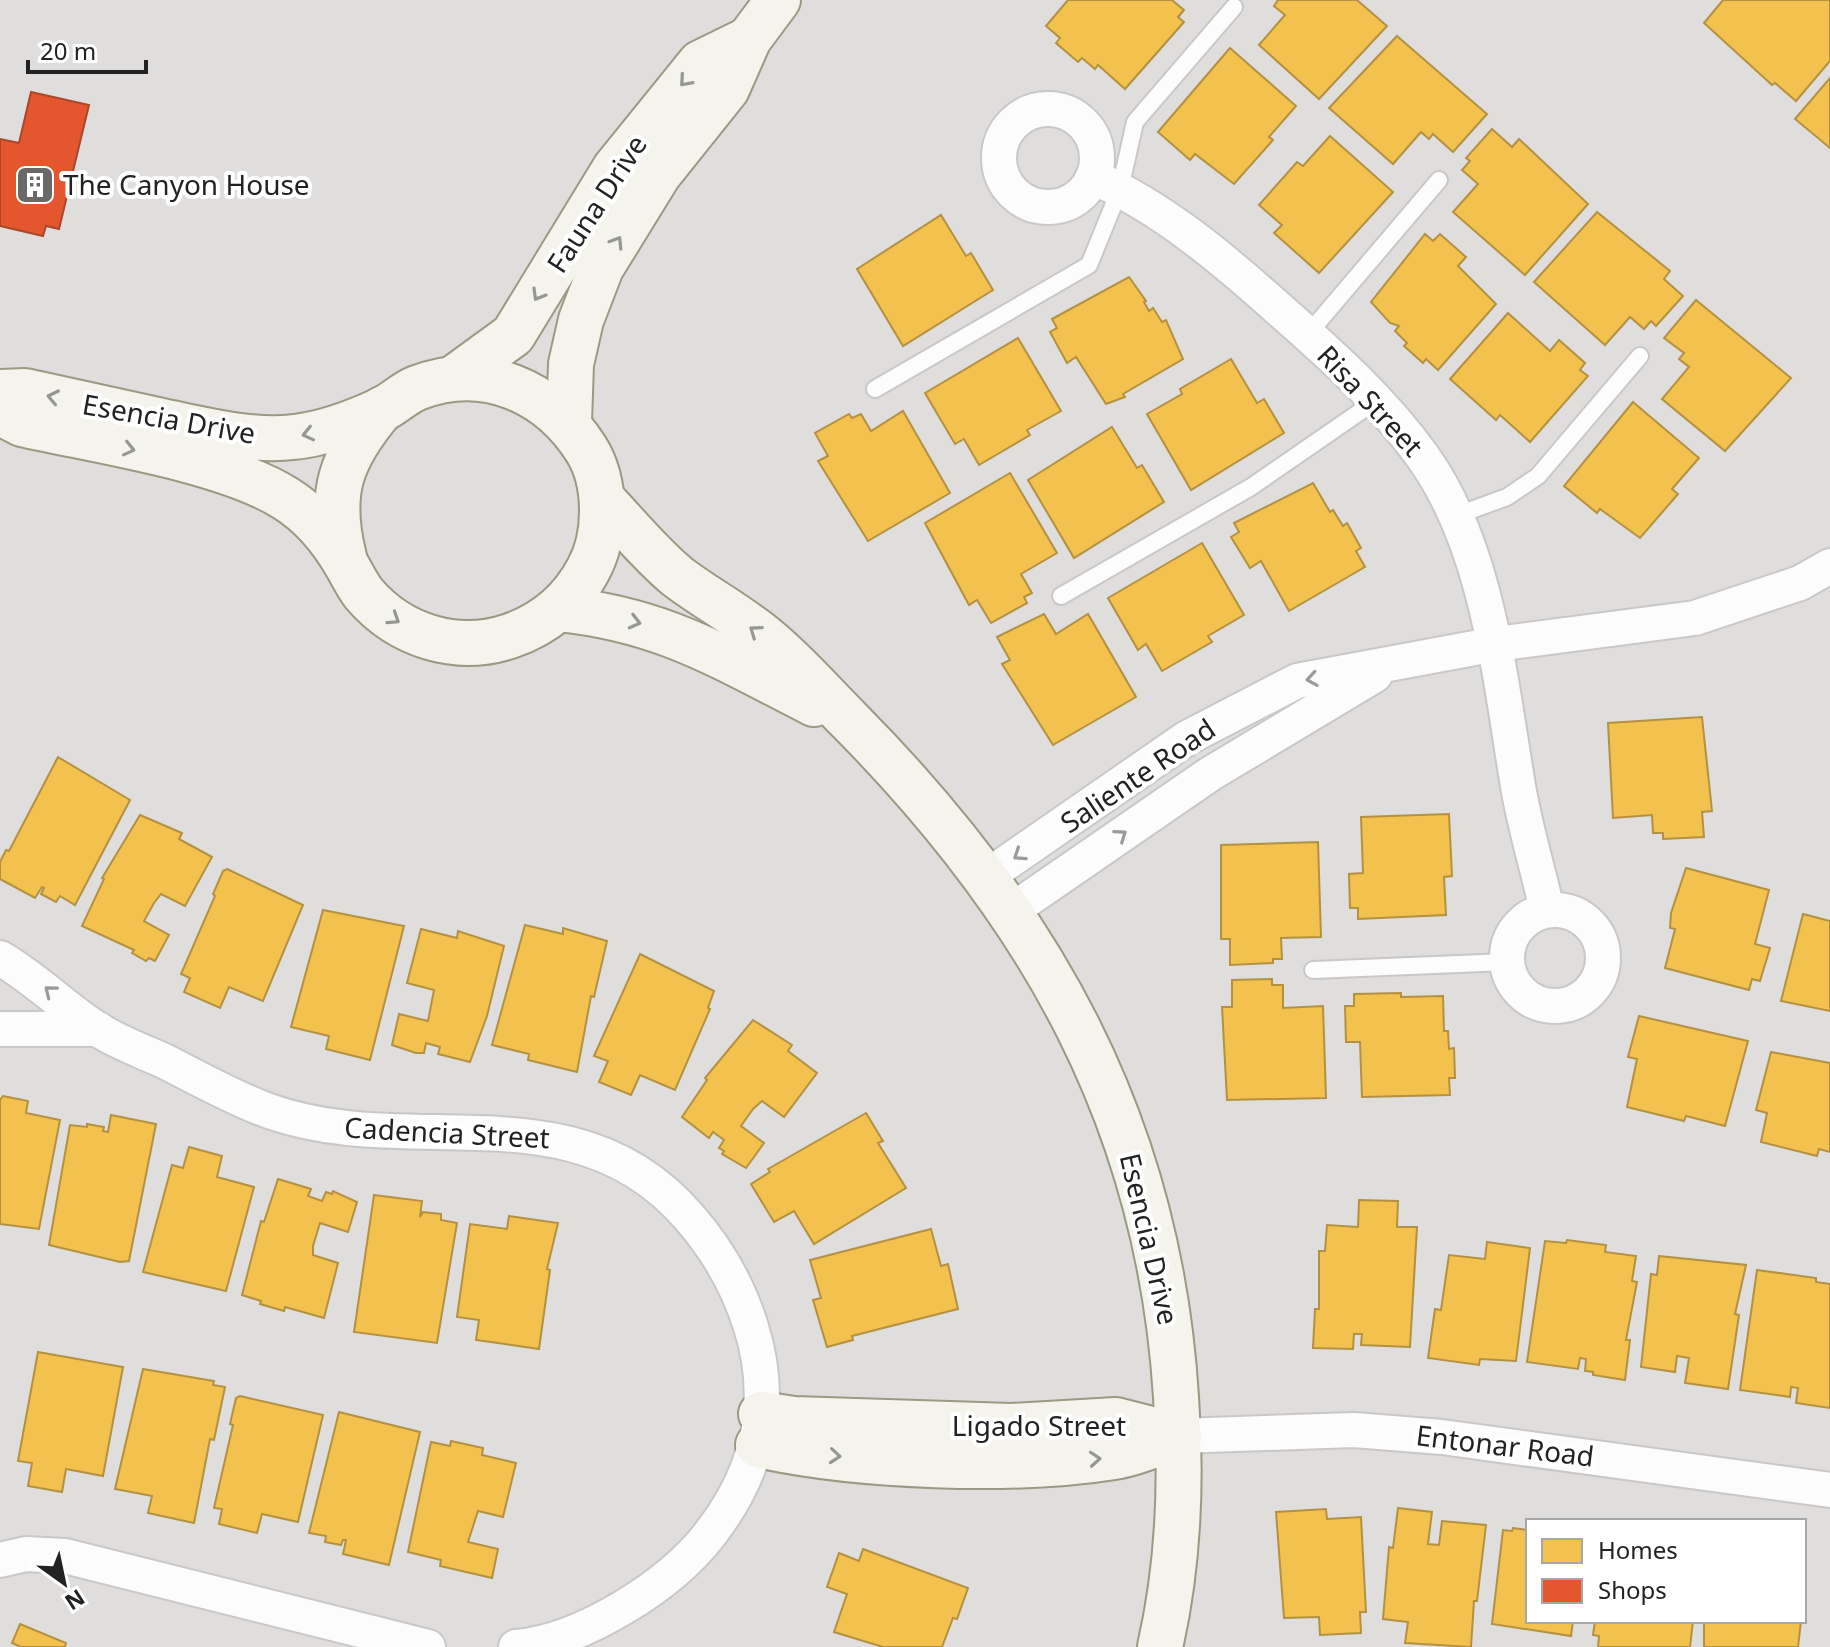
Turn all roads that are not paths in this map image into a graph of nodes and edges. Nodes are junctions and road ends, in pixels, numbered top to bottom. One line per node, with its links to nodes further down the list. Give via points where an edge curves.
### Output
1 (778, 0): 3 (street, Fauna Drive)
2 (1234, 7): 5 (lane, via 1135,122)
3 (749, 39): 8 (street, Fauna Drive, one-way to 8, via 700,63 615,168 513,335); 14 (street, Fauna Drive, one-way to 3, via 571,364 601,268 659,174 727,89)
4 (1439, 180): 6 (lane)
5 (1106, 183): 6 (street, Risa Street, via 1181,227); 9 (lane, via 1089,265)
6 (1308, 334): 11 (street, Risa Street)
7 (1640, 356): 16 (lane, via 1538,476 1507,497)
8 (454, 378): 12 (street, Esencia Drive, via 416,388); 14 (street, Esencia Drive, via 497,380 536,396)
9 (875, 389)
10 (0, 392): 12 (street, Esencia Drive, one-way to 10, via 306,435 257,437 25,391)
11 (1377, 400): 16 (street, Risa Street, via 1424,459); 19 (lane, via 1251,487)
12 (382, 409): 17 (street, Esencia Drive, via 355,441 339,479 335,520)
13 (0, 413): 17 (street, Esencia Drive, one-way to 17, via 22,424 248,480 312,518)
14 (569, 422): 15 (street, Esencia Drive, via 592,458)
15 (602, 499): 20 (street, Esencia Drive, via 593,561 577,591); 22 (street, Esencia Drive, one-way to 15, via 767,639 676,575)
16 (1455, 516): 21 (street, Risa Street)
17 (345, 560): 20 (street, Esencia Drive, one-way to 20, via 362,592 388,618 421,635 456,643 505,638 528,630)
18 (1830, 566): 21 (street, Saliente Road, via 1800,583 1695,618)
19 (1061, 596)
20 (558, 609): 22 (street, Esencia Drive, one-way to 22, via 670,631)
21 (1496, 644): 23 (street, Saliente Road, via 1297,681 1187,738); 24 (street, Risa Street, via 1519,789)
22 (852, 723): 23 (street, Esencia Drive)
23 (998, 894): 31 (street, Esencia Drive, via 1060,990 1113,1099 1148,1205 1171,1329)
24 (1547, 910): 26 (street, via 1529,917 1514,932); 26 (street, via 1576,914 1598,934 1604,963 1591,990 1575,1002 1546,1005 1519,990)
25 (0, 958): 29 (street, Cadencia Street, one-way to 25)
26 (1507, 962): 27 (lane)
27 (1313, 970)
28 (0, 1029): 29 (street, Cadencia Street)
29 (98, 1029): 30 (street, Cadencia Street, via 261,1108 314,1124 373,1132 561,1139 635,1169 671,1196 698,1227 741,1295 760,1369)
30 (759, 1430): 31 (street, Ligado Street, via 788,1452 939,1465 1116,1457); 35 (street, via 753,1463 709,1535 671,1573 624,1607 577,1630)
31 (1179, 1436): 32 (street, Entonar Road, via 1354,1430 1442,1437); 36 (street, Esencia Drive, via 1179,1537)
32 (1830, 1490)
33 (0, 1560): 34 (street, via 26,1554 65,1556)
34 (428, 1647)
35 (516, 1647)
36 (1160, 1647)

